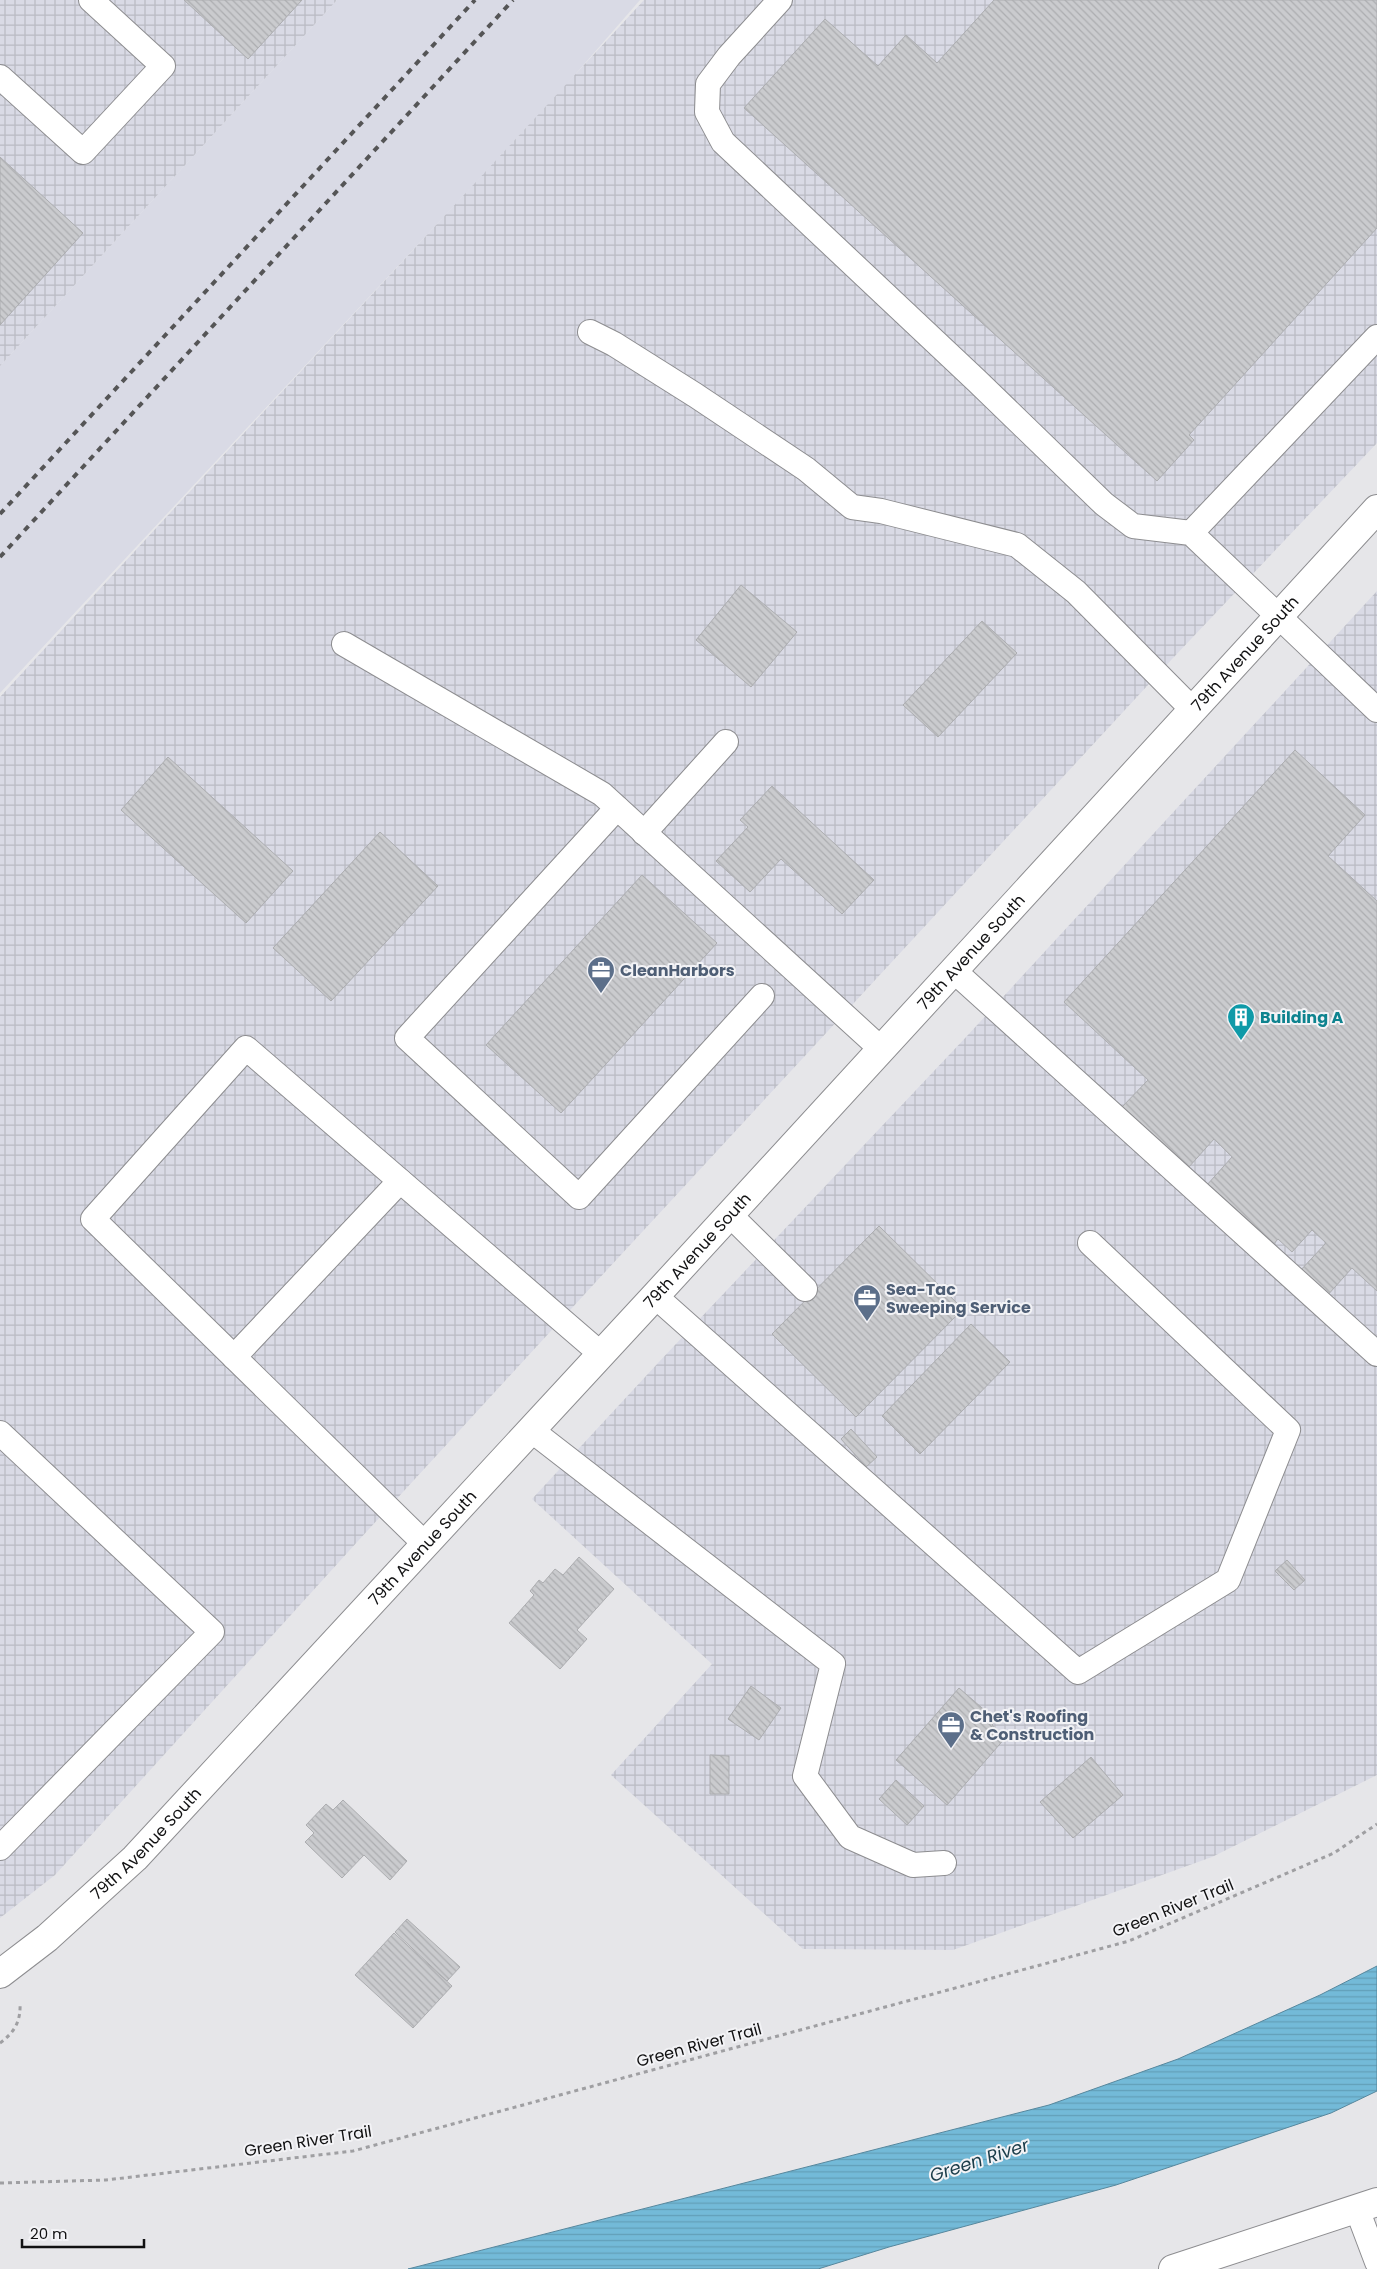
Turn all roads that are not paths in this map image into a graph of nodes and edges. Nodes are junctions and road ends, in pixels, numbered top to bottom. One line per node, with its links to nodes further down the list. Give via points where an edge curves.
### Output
1 (91, 0): 3 (lane, via 163,66 83,152)
2 (780, 0): 7 (lane, via 708,84 707,112 723,142 1104,504 1133,526)
3 (0, 77)
4 (590, 332): 10 (lane, via 614,344 806,469 852,507 1017,545 1076,592)
5 (1377, 337): 7 (lane)
6 (1377, 509): 8 (street, 79th Avenue South)
7 (1191, 533): 8 (lane)
8 (1278, 617): 10 (street, 79th Avenue South); 11 (lane)
9 (344, 644): 13 (lane, via 602,794)
10 (1192, 709): 15 (street, 79th Avenue South)
11 (1377, 710)
12 (726, 742): 14 (lane)
13 (617, 808): 14 (lane); 16 (lane, via 407,1038 579,1197)
14 (644, 833): 17 (lane)
15 (952, 970): 17 (street, 79th Avenue South); 24 (lane)
16 (762, 996)
17 (880, 1048): 19 (street, 79th Avenue South)
18 (400, 1181): 23 (lane); 25 (lane); 25 (lane, via 246,1048 93,1219)
19 (729, 1214): 21 (lane); 22 (street, 79th Avenue South)
20 (1090, 1243): 22 (lane, via 1288,1430 1228,1580 1078,1672)
21 (805, 1289)
22 (654, 1296): 23 (street, 79th Avenue South)
23 (601, 1354): 26 (street, 79th Avenue South)
24 (1377, 1354)
25 (234, 1357): 28 (lane)
26 (531, 1430): 28 (street, 79th Avenue South); 30 (lane, via 833,1664 805,1776 850,1837 913,1865)
27 (0, 1433): 29 (lane, via 212,1632)
28 (425, 1544): 31 (street, 79th Avenue South, via 135,1858 47,1938)
29 (0, 1848)
30 (944, 1863)
31 (0, 1974)
32 (1367, 2205): 33 (lane); 34 (street)
33 (1377, 2262)
34 (1173, 2269)

